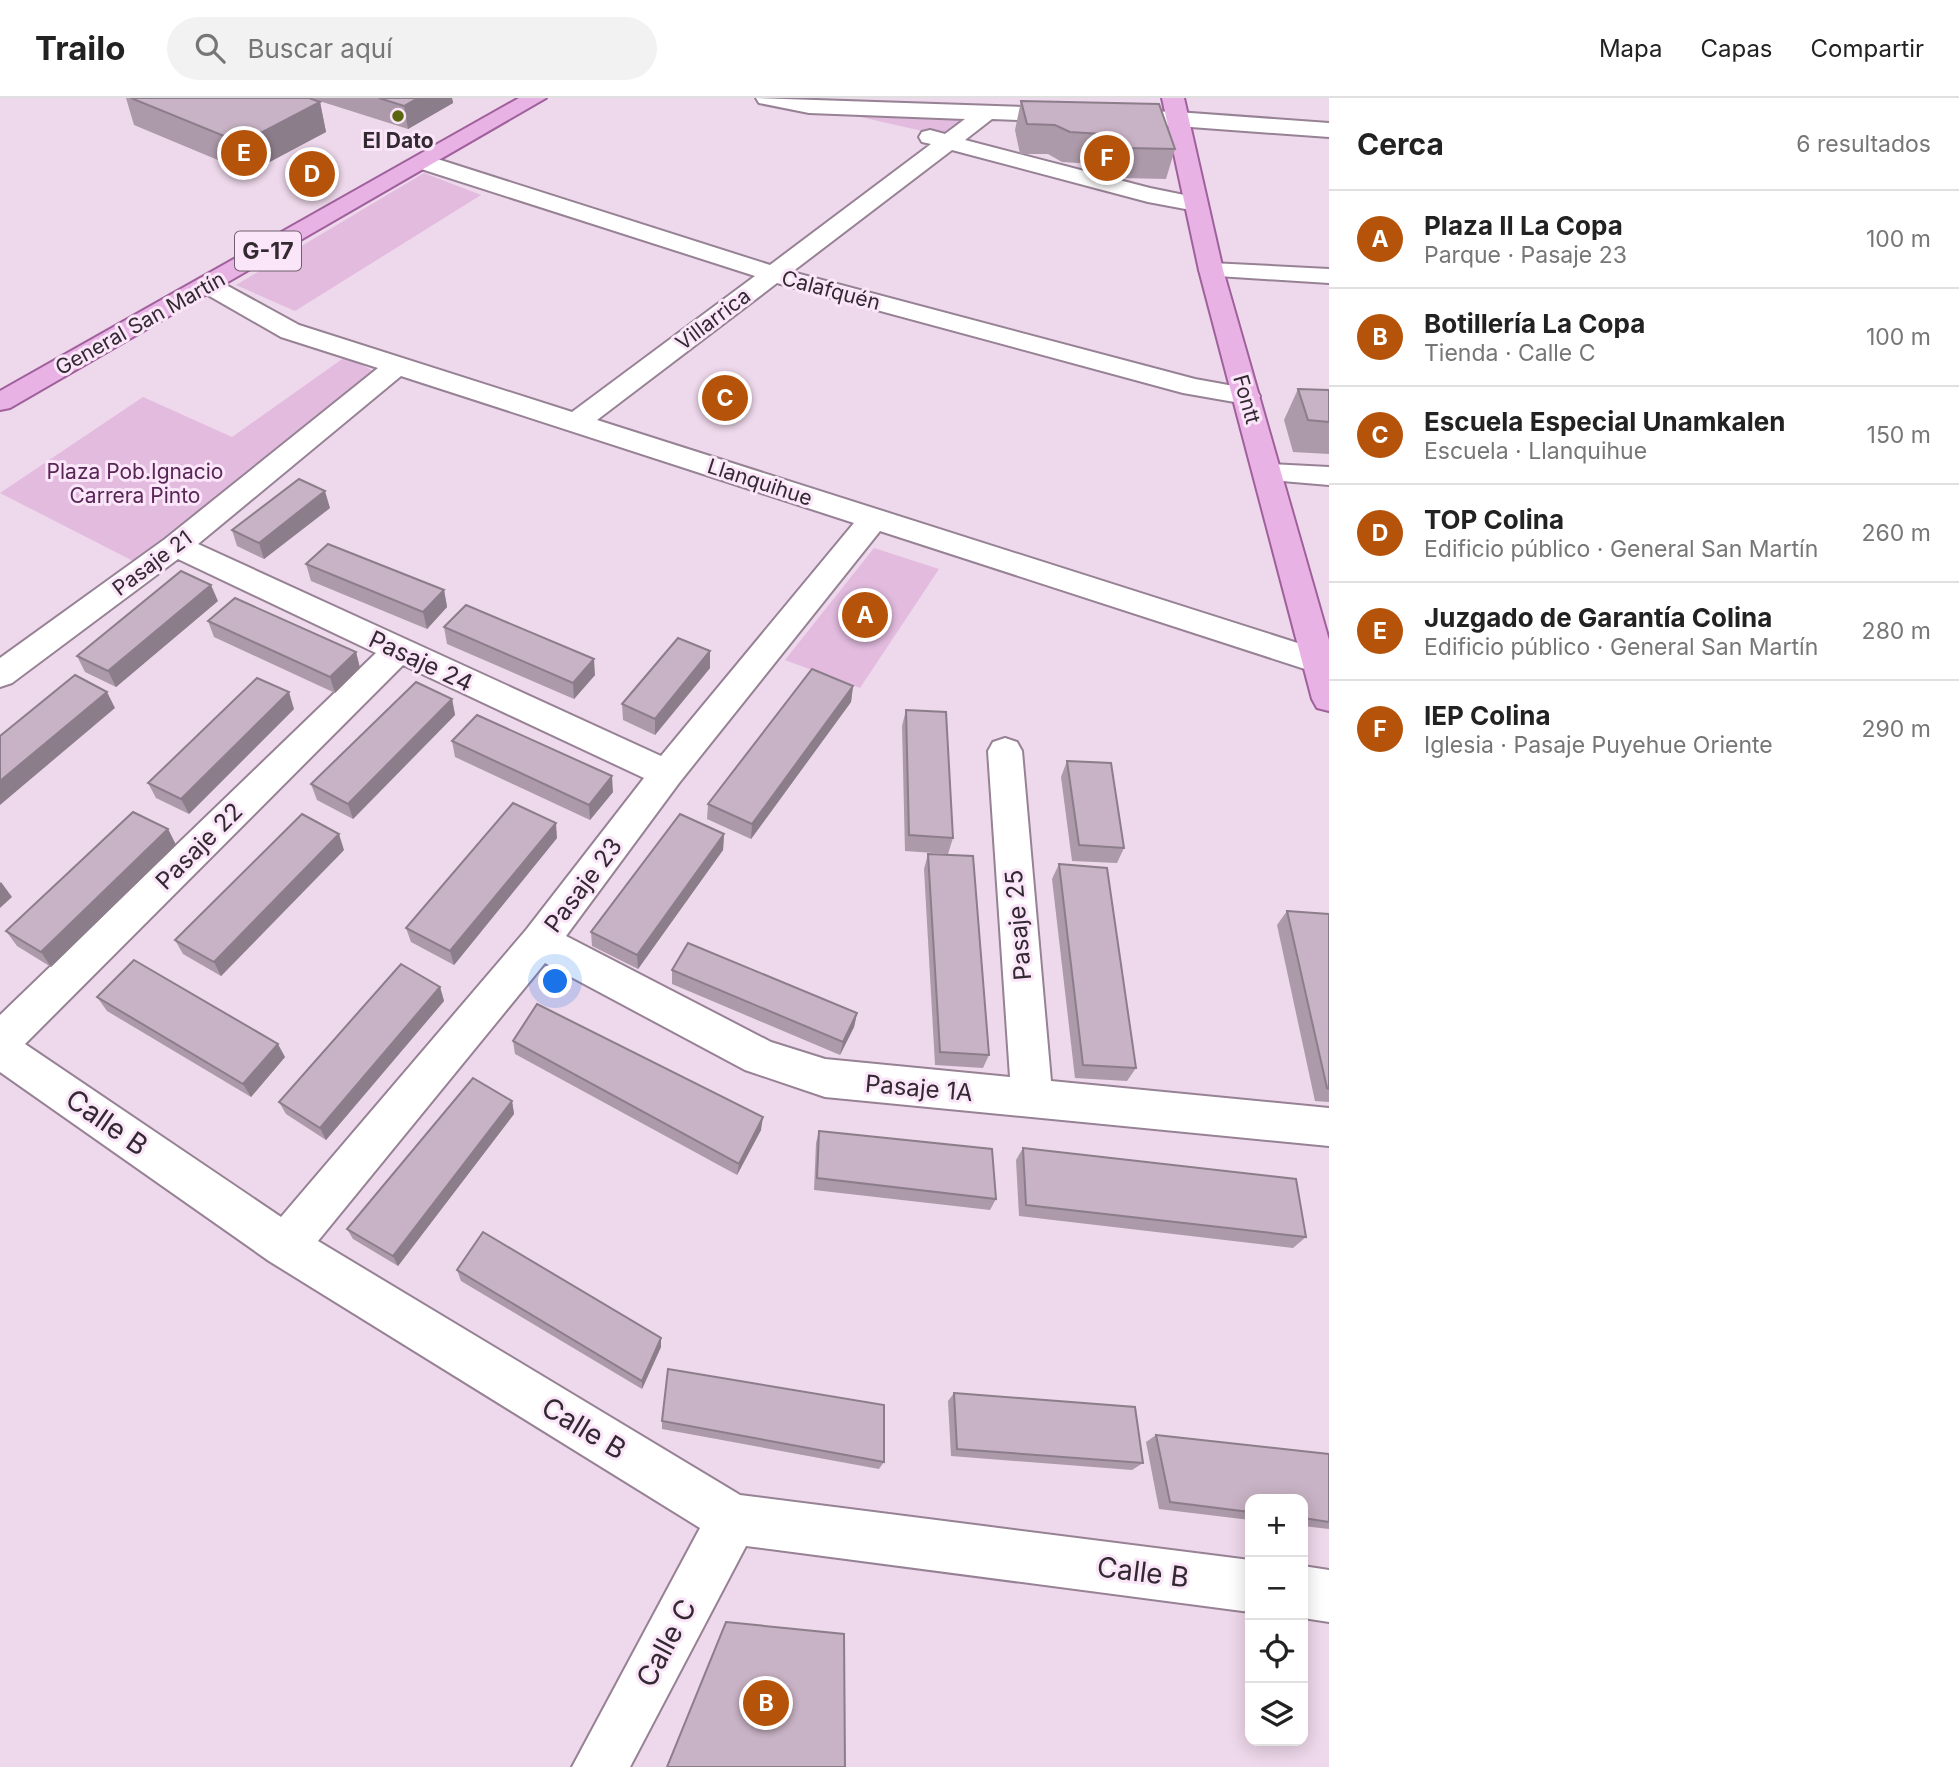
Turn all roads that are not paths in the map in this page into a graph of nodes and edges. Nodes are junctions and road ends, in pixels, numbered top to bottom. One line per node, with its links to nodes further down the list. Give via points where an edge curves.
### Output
1 (535, 98): 8 (main road, General San Martín / G-17)
2 (767, 98): 3 (street)
3 (809, 107): 5 (street); 7 (street)
4 (1175, 108): 5 (street); 6 (street); 9 (main road, Fontt)
5 (984, 115): 7 (street, Villarrica)
6 (1329, 130)
7 (949, 141): 9 (street); 11 (street, Villarrica)
8 (422, 162): 11 (street, Calafquén); 13 (main road, General San Martín / G-17)
9 (1196, 204): 10 (main road, Fontt)
10 (1211, 270): 12 (street); 15 (main road, Fontt)
11 (773, 274): 15 (street, Calafquén, via 1193,387); 17 (street, Villarrica)
12 (1329, 276)
13 (208, 285): 14 (street, Llanquihue, via 290,331); 16 (main road, General San Martín / G-17)
14 (398, 365): 17 (street, Llanquihue); 21 (street, Pasaje 21)
15 (1246, 396): 18 (main road, Fontt)
16 (0, 402)
17 (576, 423): 20 (street, Llanquihue)
18 (1268, 473): 19 (street); 23 (main road, Fontt)
19 (1329, 476)
20 (873, 519): 23 (street, Llanquihue); 27 (street, Pasaje 23)
21 (176, 546): 22 (street, Pasaje 24); 24 (street, Pasaje 21)
22 (398, 651): 27 (street, Pasaje 24); 29 (street, Pasaje 22)
23 (1320, 662): 25 (main road, Fontt)
24 (0, 675)
25 (1329, 699)
26 (1005, 751): 31 (street, Pasaje 25)
27 (667, 774): 28 (street, Pasaje 23)
28 (540, 941): 31 (street, Pasaje 1A, via 731,1043 792,1069 860,1083); 33 (street, Pasaje 23)
29 (0, 1042)
30 (0, 1049): 33 (street, Calle B)
31 (1032, 1099): 32 (street, Pasaje 1A)
32 (1329, 1127)
33 (285, 1245): 34 (street, Calle B)
34 (733, 1519): 35 (street, Calle B); 38 (street, Calle C)
35 (1245, 1585)
36 (1308, 1593): 37 (street)
37 (1329, 1596)
38 (600, 1767)

